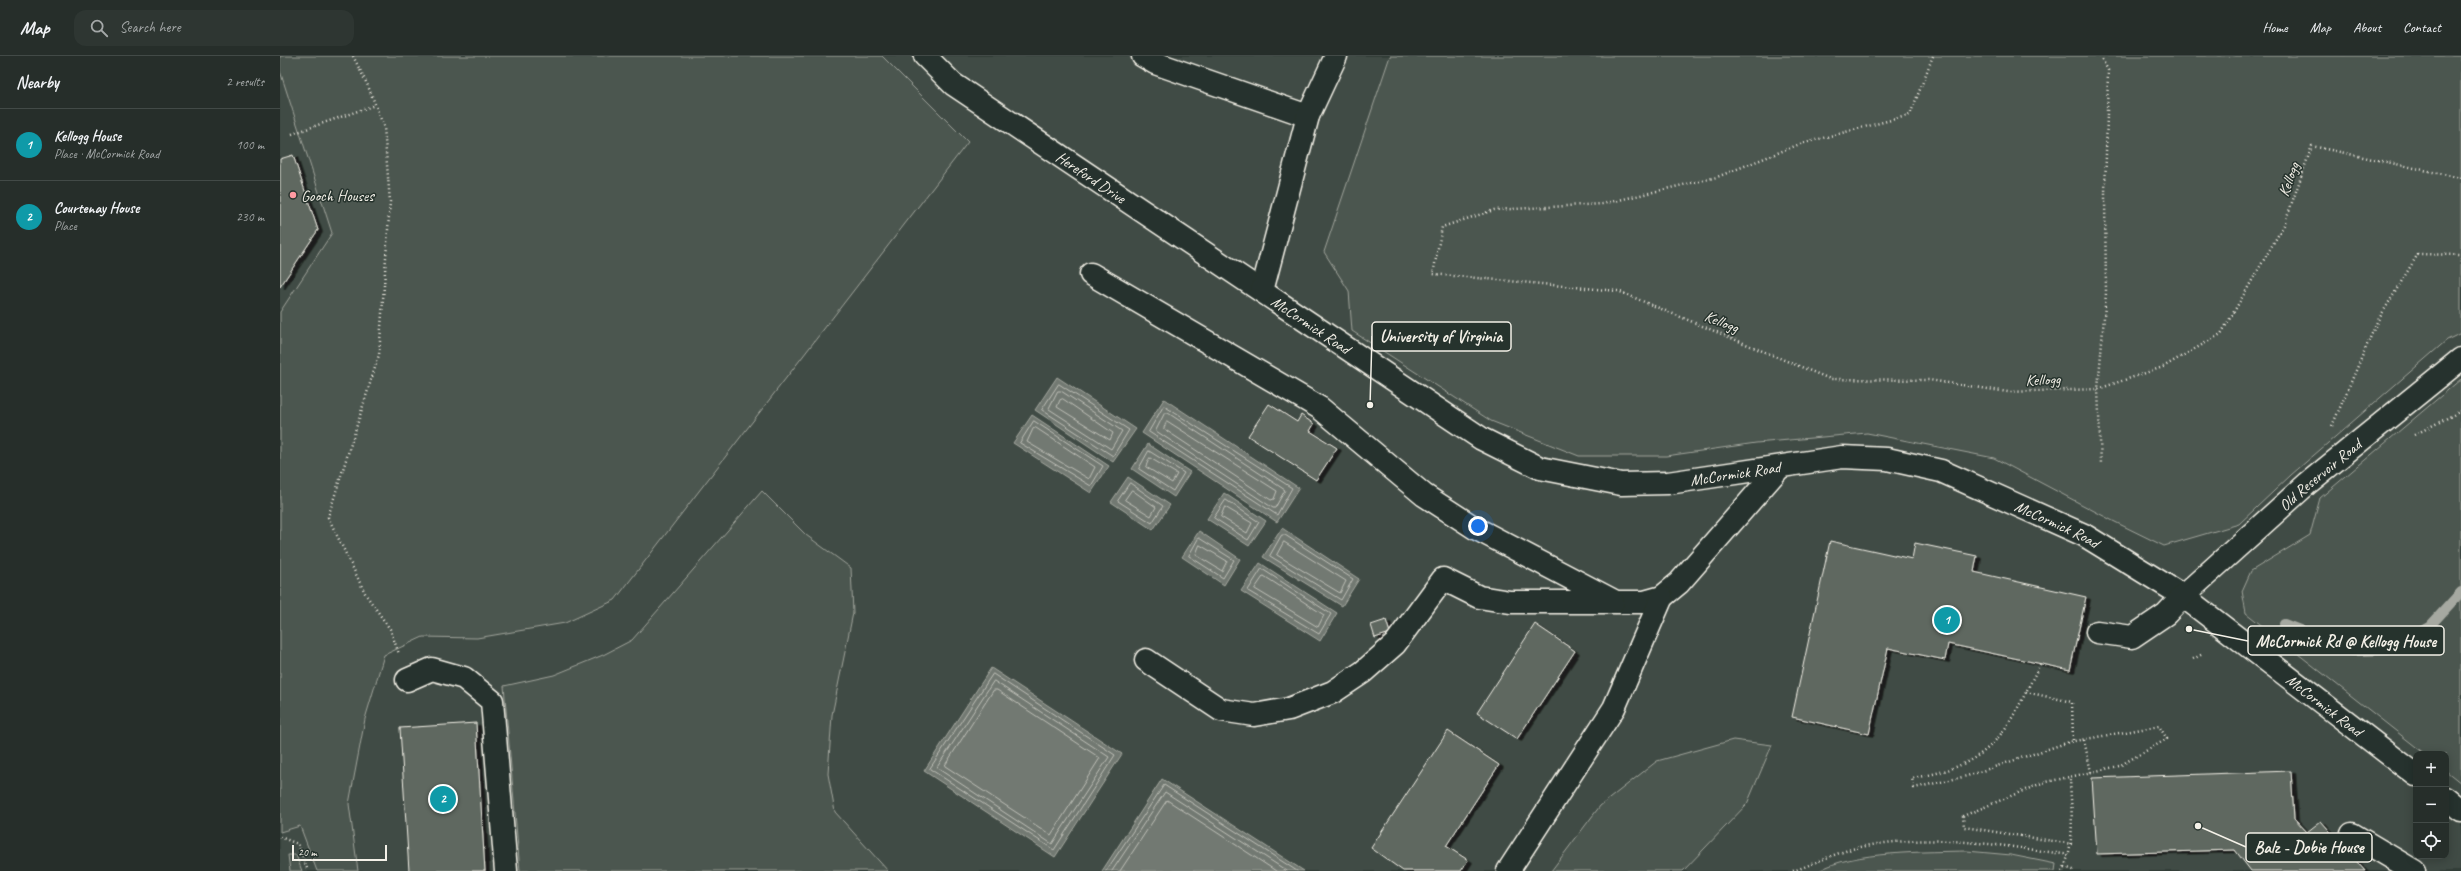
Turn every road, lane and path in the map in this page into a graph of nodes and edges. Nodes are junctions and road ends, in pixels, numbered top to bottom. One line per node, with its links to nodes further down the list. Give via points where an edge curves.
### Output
1 (353, 56): 7 (path)
2 (925, 56): 13 (street, Hereford Drive, via 953,84)
3 (1143, 56): 8 (street, via 1155,63)
4 (1336, 56): 8 (street, McCormick Road)
5 (1933, 56): 15 (path, Kellogg, via 1910,115 1800,144 1717,177 1602,204 1494,210 1442,227 1433,274 1618,291 1830,379 1929,380 2008,392)
6 (2100, 56): 15 (path, via 2108,70 2106,293)
7 (376, 104): 9 (path); 29 (path, via 384,127 390,202 379,355 328,517 366,595 390,629)
8 (1308, 116): 13 (street, McCormick Road)
9 (292, 134)
10 (2461, 178): 15 (path, Kellogg, via 2312,146 2284,225 2221,334 2163,367)
11 (2461, 255): 17 (path, via 2418,254 2377,322)
12 (1091, 274): 23 (street, via 1320,408 1424,495 1475,528)
13 (1262, 291): 20 (street, McCormick Road, via 1482,439 1540,468 1621,484 1668,483)
14 (2461, 359): 21 (street, Old Reservoir Road, via 2308,483)
15 (2098, 389): 19 (path)
16 (2461, 411): 18 (path)
17 (2330, 432)
18 (2409, 438)
19 (2102, 464)
20 (1780, 466): 21 (street, McCormick Road, via 1842,457 1879,458 1941,471 2084,535); 22 (street, via 1679,583)
21 (2183, 596): 24 (street, Old Reservoir Road, via 2166,614 2132,637); 34 (street, McCormick Road)
22 (1662, 597): 23 (street, via 1644,602); 45 (street, via 1614,708)
23 (1616, 602): 27 (street, via 1510,602 1478,597 1443,580 1395,644 1363,672 1333,692 1289,708 1254,715 1221,710)
24 (2097, 632)
25 (2203, 654): 26 (path)
26 (2193, 659)
27 (1146, 660)
28 (2040, 664): 30 (path)
29 (407, 680): 44 (street, via 432,669 464,678 492,701)
30 (2026, 692): 32 (path, via 2072,702); 32 (path, via 2011,722 1992,746 1959,766 1934,775 1912,778 1914,788 1967,776)
31 (2084, 740): 32 (path); 33 (path); 33 (path, via 2159,726 2167,739 2119,766)
32 (2073, 741)
33 (2091, 772): 35 (path)
34 (2413, 773)
35 (2070, 777): 40 (path); 40 (path, via 2042,783 1963,816 1964,828)
36 (2449, 800): 37 (street)
37 (2461, 810)
38 (2352, 834): 49 (street)
39 (280, 837): 43 (path, via 298,844)
40 (2072, 844): 41 (path)
41 (2070, 855): 42 (path); 46 (path, via 1981,842 1922,840 1856,848)
42 (2065, 867): 47 (path); 48 (path)
43 (308, 871)
44 (506, 871)
45 (1508, 871)
46 (1794, 871)
47 (2063, 871)
48 (2076, 871)
49 (2414, 871)

